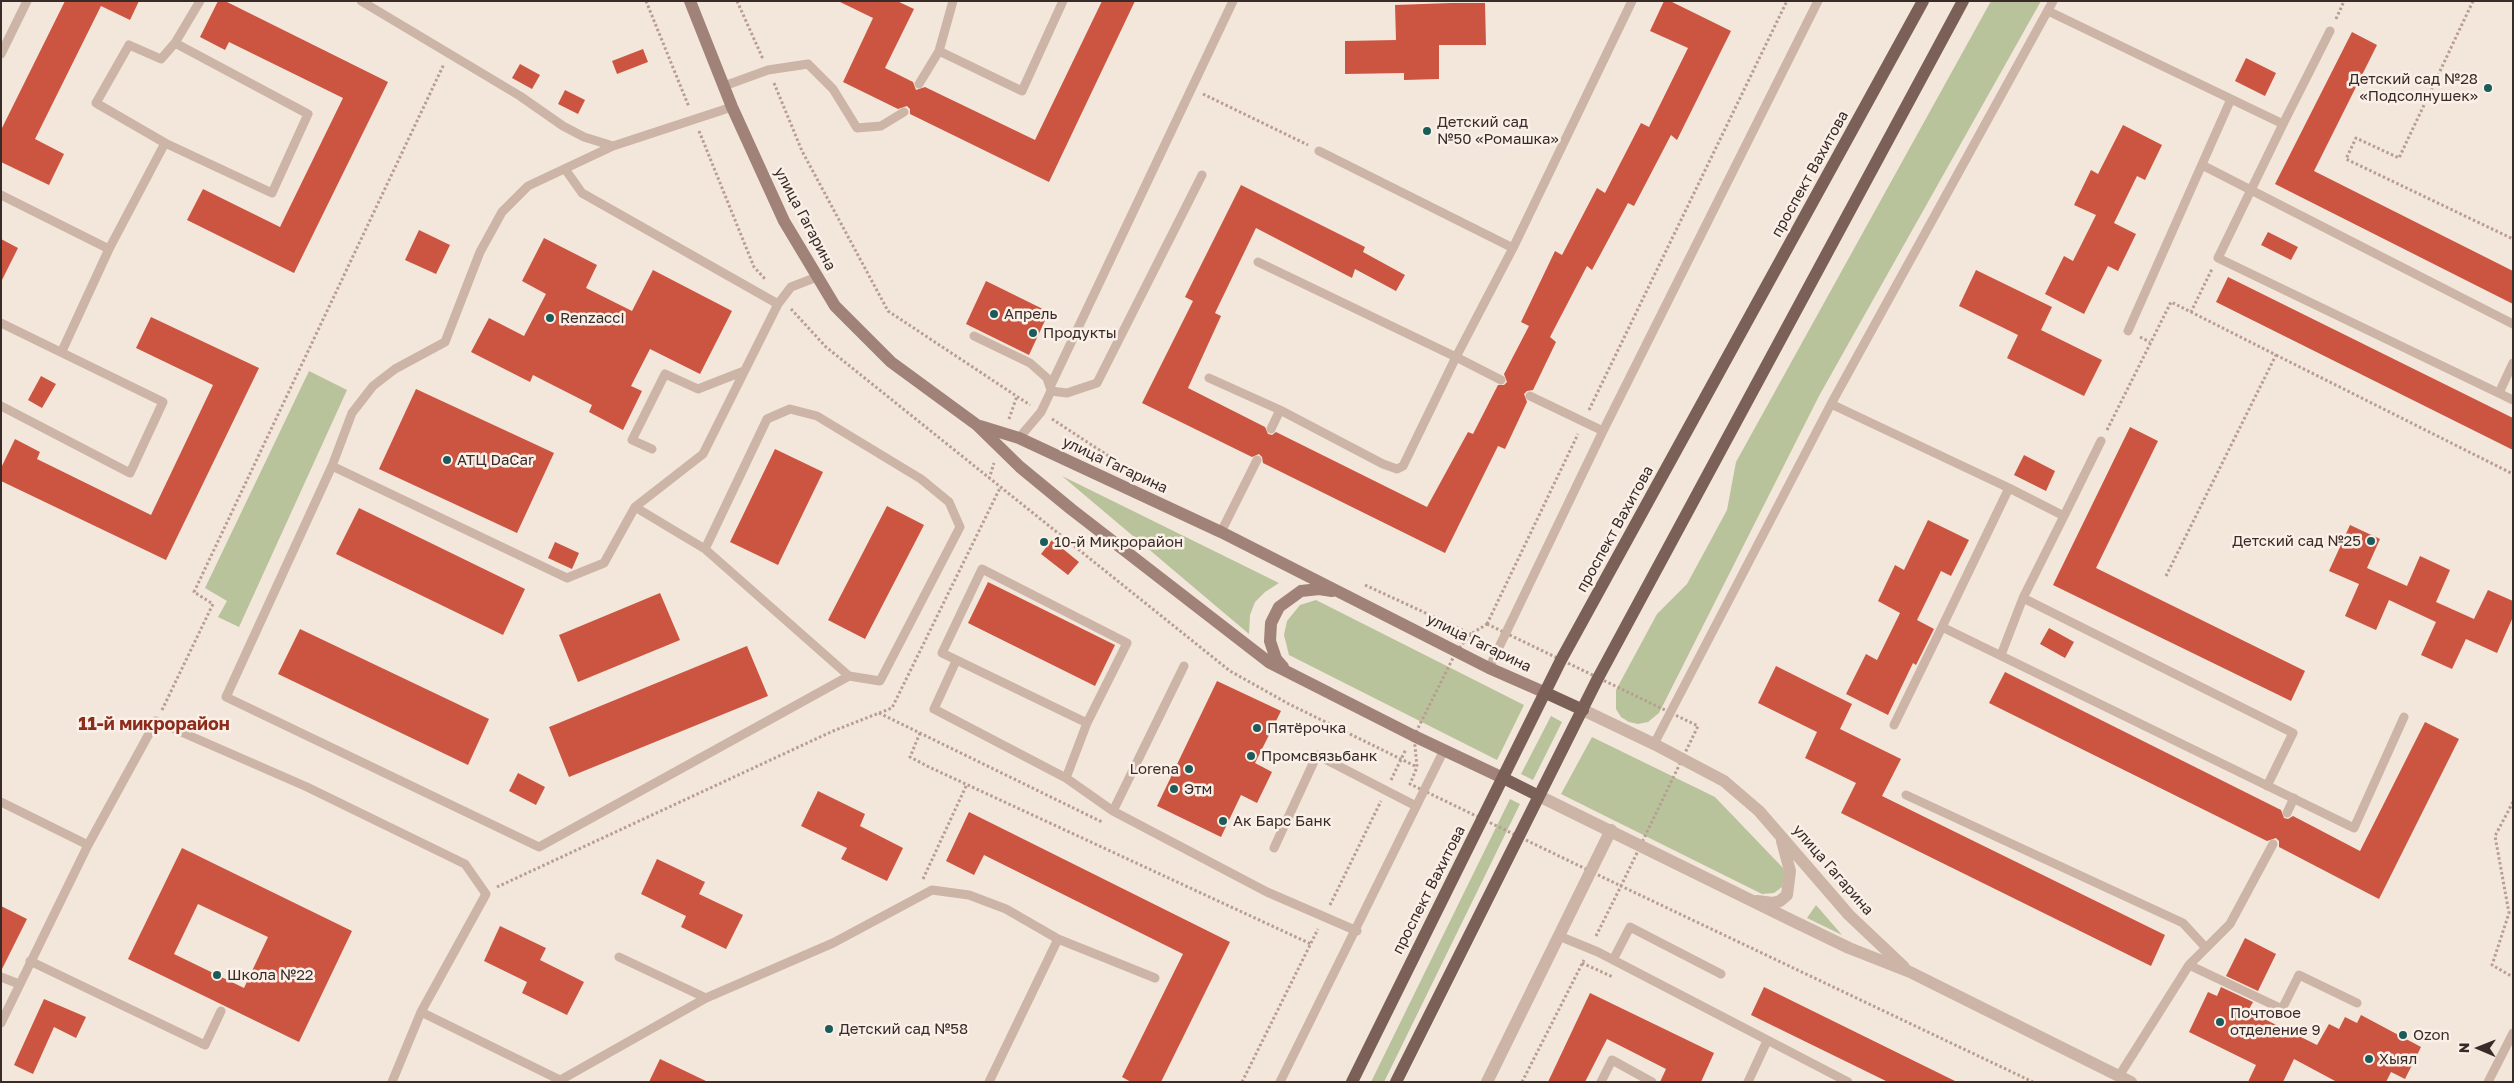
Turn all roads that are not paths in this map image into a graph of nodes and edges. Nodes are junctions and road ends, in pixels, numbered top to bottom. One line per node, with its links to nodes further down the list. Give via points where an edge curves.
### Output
1 (27, 1): 17 (lane)
2 (200, 1): 15 (lane)
3 (361, 1): 25 (lane, via 520,96 563,126)
4 (690, 1): 19 (main road, улица Гагарина)
5 (953, 1): 16 (lane)
6 (1063, 1): 16 (lane, via 1022,91)
7 (1233, 1): 47 (lane)
8 (1632, 1): 32 (lane)
9 (1818, 1): 56 (lane)
10 (1923, 1): 76 (main road, проспект Вахитова, via 1561,660)
11 (1963, 1): 77 (main road)
12 (2053, 1): 13 (lane)
13 (2048, 11): 20 (lane); 51 (lane)
14 (2330, 31): 23 (lane)
15 (176, 43): 24 (lane, via 161,59 129,45 96,103); 24 (lane, via 308,114 272,194)
16 (939, 51): 18 (lane)
17 (1, 54)
18 (919, 84)
19 (724, 86): 21 (main road, улица Гагарина); 22 (lane, via 768,70 808,64 833,90 857,128 881,126)
20 (2231, 100): 23 (lane); 27 (lane)
21 (732, 107): 25 (lane); 35 (main road, улица Гагарина, via 784,221)
22 (904, 112)
23 (2283, 124): 30 (lane)
24 (165, 143): 33 (lane)
25 (613, 146): 28 (lane)
26 (1319, 151): 32 (lane)
27 (2202, 165): 30 (lane); 39 (lane)
28 (565, 168): 36 (lane, via 582,193); 61 (lane, via 528,186 502,212 480,252 445,342 395,369 373,386 352,413)
29 (1202, 176): 47 (lane, via 1097,383 1067,393)
30 (2251, 190): 38 (lane); 48 (lane, via 2218,258)
31 (1, 195): 33 (lane)
32 (1514, 248): 42 (lane)
33 (110, 249): 41 (lane)
34 (1258, 262): 42 (lane)
35 (817, 277): 36 (lane, via 791,287); 54 (main road, улица Гагарина, via 835,306 891,362)
36 (778, 304): 44 (lane)
37 (1, 323): 41 (lane)
38 (2513, 324)
39 (2128, 331)
40 (974, 336): 47 (lane, via 1030,363 1047,378)
41 (62, 351): 52 (lane, via 163,402 130,473)
42 (1456, 358): 46 (lane); 53 (lane, via 1403,466 1397,469)
43 (2513, 363): 48 (lane)
44 (744, 371): 59 (lane, via 698,389 665,374 632,440); 63 (lane, via 703,454)
45 (1209, 378): 53 (lane)
46 (1501, 380)
47 (1050, 389): 57 (lane, via 1041,412)
48 (2499, 393): 50 (lane)
49 (1530, 396): 56 (lane)
50 (2513, 400)
51 (1831, 404): 62 (lane); 81 (lane)
52 (1, 406)
53 (1280, 410): 55 (lane)
54 (977, 425): 57 (main road, улица Гагарина); 75 (main road, улица Гагарина, via 1020,467 1071,509 1270,663)
55 (1271, 429)
56 (1603, 431): 73 (lane)
57 (1018, 438): 65 (main road, улица Гагарина)
58 (2101, 441): 64 (lane)
59 (652, 449)
60 (1257, 460): 65 (lane)
61 (332, 466): 63 (lane, via 567,578 604,563); 74 (lane, via 226,697 538,847)
62 (2009, 488): 64 (lane); 69 (lane)
63 (635, 507): 66 (lane)
64 (2064, 516): 68 (lane)
65 (1221, 532): 67 (main road, улица Гагарина)
66 (704, 549): 74 (lane); 74 (lane, via 767,419 790,409 817,416 921,478 949,502 960,526 880,681)
67 (1341, 592): 73 (main road, улица Гагарина); 75 (main road, via 1301,591 1286,600 1275,615 1270,632 1272,650 1281,665)
68 (2023, 598): 70 (lane); 85 (lane, via 2294,733)
69 (1942, 627): 70 (lane); 80 (lane)
70 (2001, 655): 85 (lane)
71 (956, 661): 79 (lane); 79 (lane, via 942,653 982,569 1127,643); 83 (lane, via 934,709)
72 (1184, 666): 91 (lane)
73 (1489, 668): 76 (main road, улица Гагарина)
74 (849, 676)
75 (1300, 679): 82 (main road, улица Гагарина)
76 (1546, 693): 77 (main road, улица Гагарина); 84 (main road, проспект Вахитова)
77 (1583, 710): 81 (street, улица Гагарина); 87 (main road)
78 (2404, 718): 88 (lane, via 2354,828)
79 (1087, 723): 83 (lane)
80 (1894, 725)
81 (1654, 744): 94 (street, улица Гагарина, via 1724,781)
82 (1444, 750): 84 (main road, улица Гагарина); 90 (lane)
83 (1066, 778): 91 (lane)
84 (1503, 778): 87 (main road, улица Гагарина); 124 (main road, проспект Вахитова)
85 (2267, 786): 88 (lane)
86 (1906, 795): 102 (lane, via 2183,923)
87 (1539, 796): 93 (street, улица Гагарина); 125 (main road)
88 (2294, 798): 92 (lane)
89 (1, 802): 96 (lane)
90 (1416, 806): 97 (lane, via 1317,755); 99 (lane)
91 (1113, 810): 99 (lane, via 1267,892)
92 (2287, 813)
93 (1611, 830): 98 (street, улица Гагарина); 100 (street)
94 (1778, 832): 98 (street, via 1790,871 1787,895 1773,903); 107 (street, улица Гагарина, via 1849,915)
95 (2273, 844): 102 (lane, via 2230,924)
96 (88, 845): 105 (lane); 115 (lane, via 156,721 307,787 465,864 486,894)
97 (1274, 848)
98 (1750, 900): 107 (street, улица Гагарина, via 1849,948)
99 (1357, 931): 123 (lane)
100 (1559, 936): 104 (lane); 126 (street)
101 (1058, 939): 110 (lane); 112 (lane, via 1006,909 970,895 932,890 833,943); 122 (lane)
102 (2206, 948): 106 (lane)
103 (619, 957): 112 (lane)
104 (1613, 960): 108 (lane, via 1630,927); 118 (lane)
105 (30, 961): 111 (lane); 114 (lane, via 205,1045)
106 (2189, 965): 113 (lane, via 2282,1009 2299,975); 119 (lane)
107 (1910, 972): 119 (street, улица Гагарина)
108 (1722, 974)
109 (1, 977): 111 (lane)
110 (1155, 978)
111 (19, 984): 116 (lane)
112 (706, 998): 120 (lane)
113 (2357, 1003)
114 (221, 1011)
115 (421, 1012): 120 (lane); 121 (lane)
116 (1, 1023)
117 (2513, 1033): 132 (lane)
118 (1767, 1041): 129 (lane); 130 (lane)
119 (2119, 1076): 131 (street, улица Гагарина)
120 (558, 1081)
121 (392, 1082)
122 (989, 1082)
123 (1280, 1082)
124 (1352, 1082)
125 (1396, 1082)
126 (1487, 1082)
127 (1602, 1082): 128 (lane, via 1612,1060)
128 (1652, 1082)
129 (1748, 1082)
130 (1848, 1082)
131 (2131, 1082)
132 (2488, 1082)

